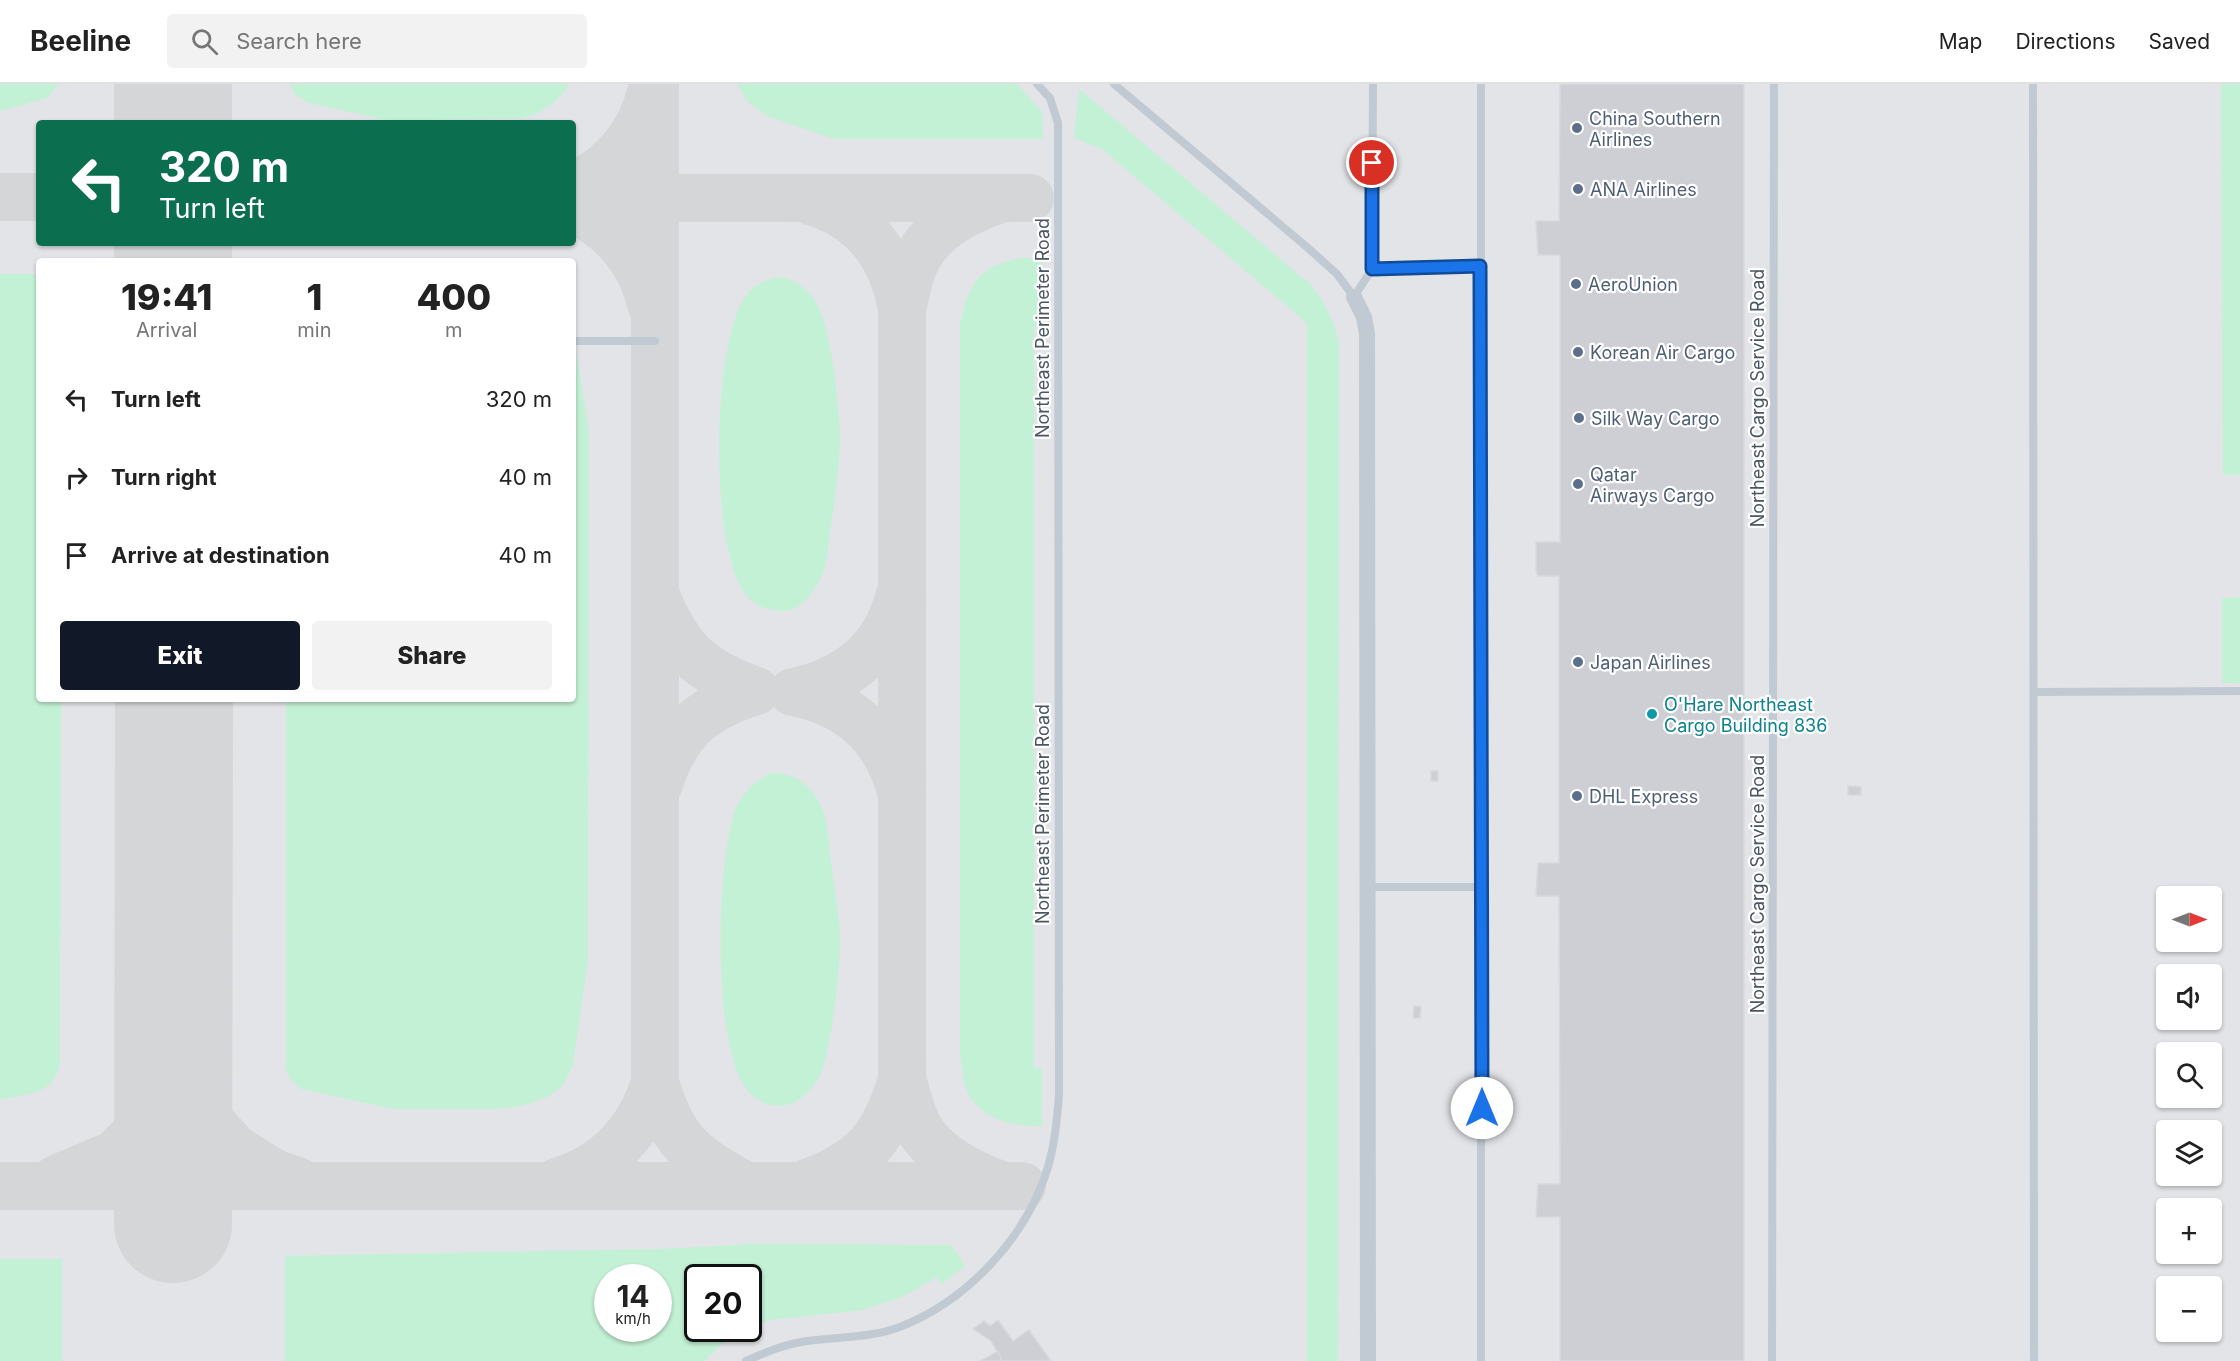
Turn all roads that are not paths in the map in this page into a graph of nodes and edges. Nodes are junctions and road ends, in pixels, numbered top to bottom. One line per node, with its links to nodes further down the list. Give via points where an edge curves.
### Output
1 (1037, 84): 16 (lane, Northeast Perimeter Road, via 1050,98 1058,123 1059,1095 1048,1167 1011,1241 977,1278 933,1310 897,1328 772,1349)
2 (1114, 84): 9 (lane, via 1308,248 1337,274)
3 (1373, 84): 8 (lane)
4 (1481, 84): 7 (lane)
5 (1774, 84): 19 (lane, Northeast Cargo Service Road)
6 (2033, 84): 13 (lane)
7 (1480, 266): 8 (lane); 15 (lane)
8 (1372, 269): 9 (lane)
9 (1354, 297): 14 (street, via 1367,334)
10 (576, 341): 11 (lane)
11 (655, 341)
12 (2240, 691): 13 (lane)
13 (2035, 692): 20 (lane)
14 (1368, 887): 15 (lane); 17 (street)
15 (1482, 887): 18 (lane)
16 (746, 1361)
17 (1368, 1361)
18 (1481, 1361)
19 (1772, 1361)
20 (2034, 1361)

